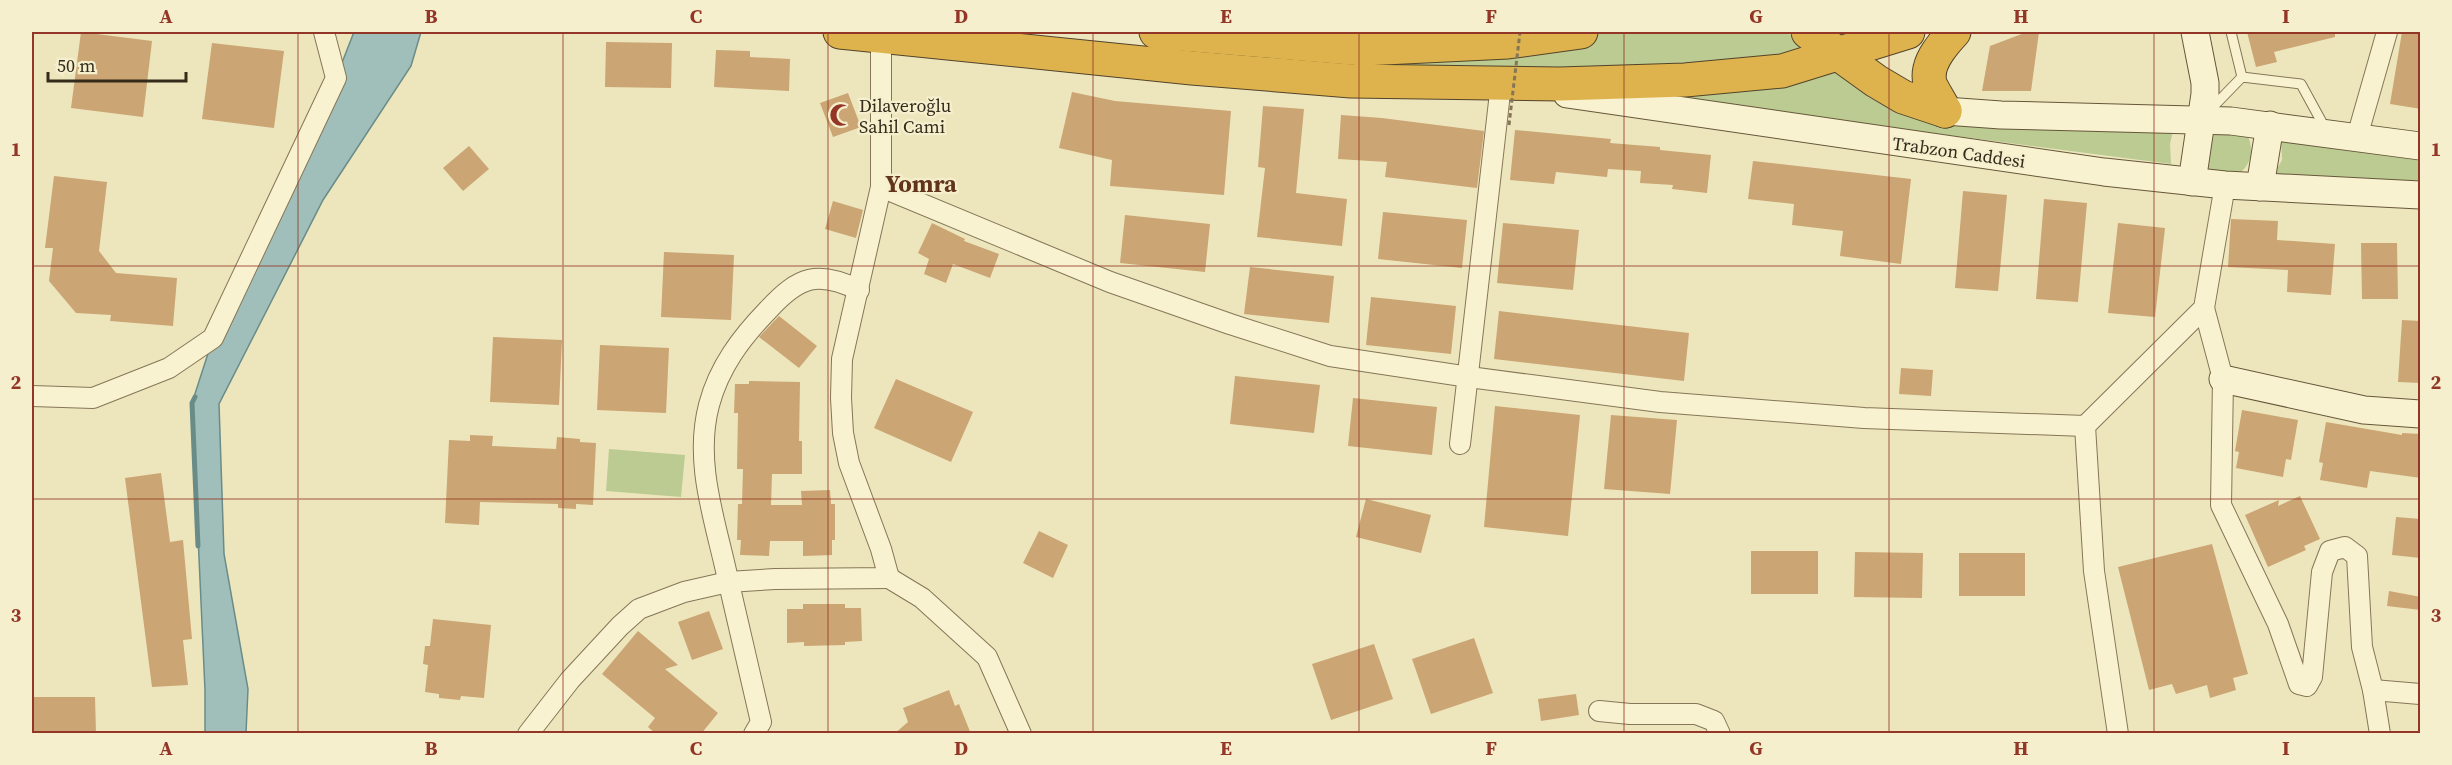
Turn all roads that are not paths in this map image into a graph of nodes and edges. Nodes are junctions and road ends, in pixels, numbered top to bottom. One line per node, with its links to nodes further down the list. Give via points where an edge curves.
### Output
1 (324, 32): 30 (street, via 336,78 213,338 169,368 93,398)
2 (840, 32): 11 (highway)
3 (1156, 32): 4 (highway, via 1363,49 1508,42)
4 (1581, 32)
5 (1808, 32): 12 (highway)
6 (1908, 32): 12 (highway)
7 (1954, 32): 15 (highway, via 1931,65 1930,84)
8 (2195, 32): 16 (main road, via 2205,83)
9 (2231, 32): 13 (lane)
10 (2387, 32): 19 (street)
11 (881, 35): 14 (highway, via 1351,81); 23 (street)
12 (1836, 43): 14 (highway, via 1782,71 1696,80); 15 (highway, via 1866,75 1903,97)
13 (2242, 77): 16 (lane); 18 (lane, via 2301,84)
14 (1501, 84): 21 (main road, Trabzon Caddesi); 28 (street)
15 (1945, 111): 16 (main road)
16 (2201, 120): 17 (main road); 21 (main road)
17 (2270, 126): 18 (main road); 24 (main road)
18 (2328, 133): 19 (main road)
19 (2357, 137): 20 (main road)
20 (2421, 146)
21 (2192, 182): 22 (main road, Trabzon Caddesi)
22 (2225, 185): 24 (main road, Trabzon Caddesi); 27 (street)
23 (881, 187): 26 (street); 28 (street, via 1110,282 1230,324 1330,356)
24 (2260, 187): 25 (main road, Trabzon Caddesi)
25 (2421, 195)
26 (859, 290): 34 (street, via 842,359 843,433 849,463); 35 (street, via 837,279 818,277 798,284 775,301 742,336 726,362 709,404 703,457)
27 (2204, 308): 29 (street); 32 (street)
28 (1469, 377): 32 (street, via 1660,402 1864,418); 33 (street)
29 (2223, 379): 31 (main road, via 2364,410); 36 (street, via 2221,505 2278,624 2299,684 2307,686 2312,676 2322,572 2330,551 2345,547 2357,556 2362,647)
30 (32, 396)
31 (2421, 414)
32 (2085, 426): 43 (street, via 2094,571)
33 (1460, 444)
34 (889, 578): 35 (street); 41 (street, via 922,598 987,657)
35 (728, 582): 39 (street, via 684,592 639,609 570,680); 40 (street, via 761,722)
36 (2373, 690): 37 (street); 44 (street)
37 (2421, 694)
38 (1599, 711): 42 (street, via 1696,714 1714,722)
39 (528, 734)
40 (754, 734)
41 (1021, 734)
42 (1720, 734)
43 (2118, 734)
44 (2380, 734)

